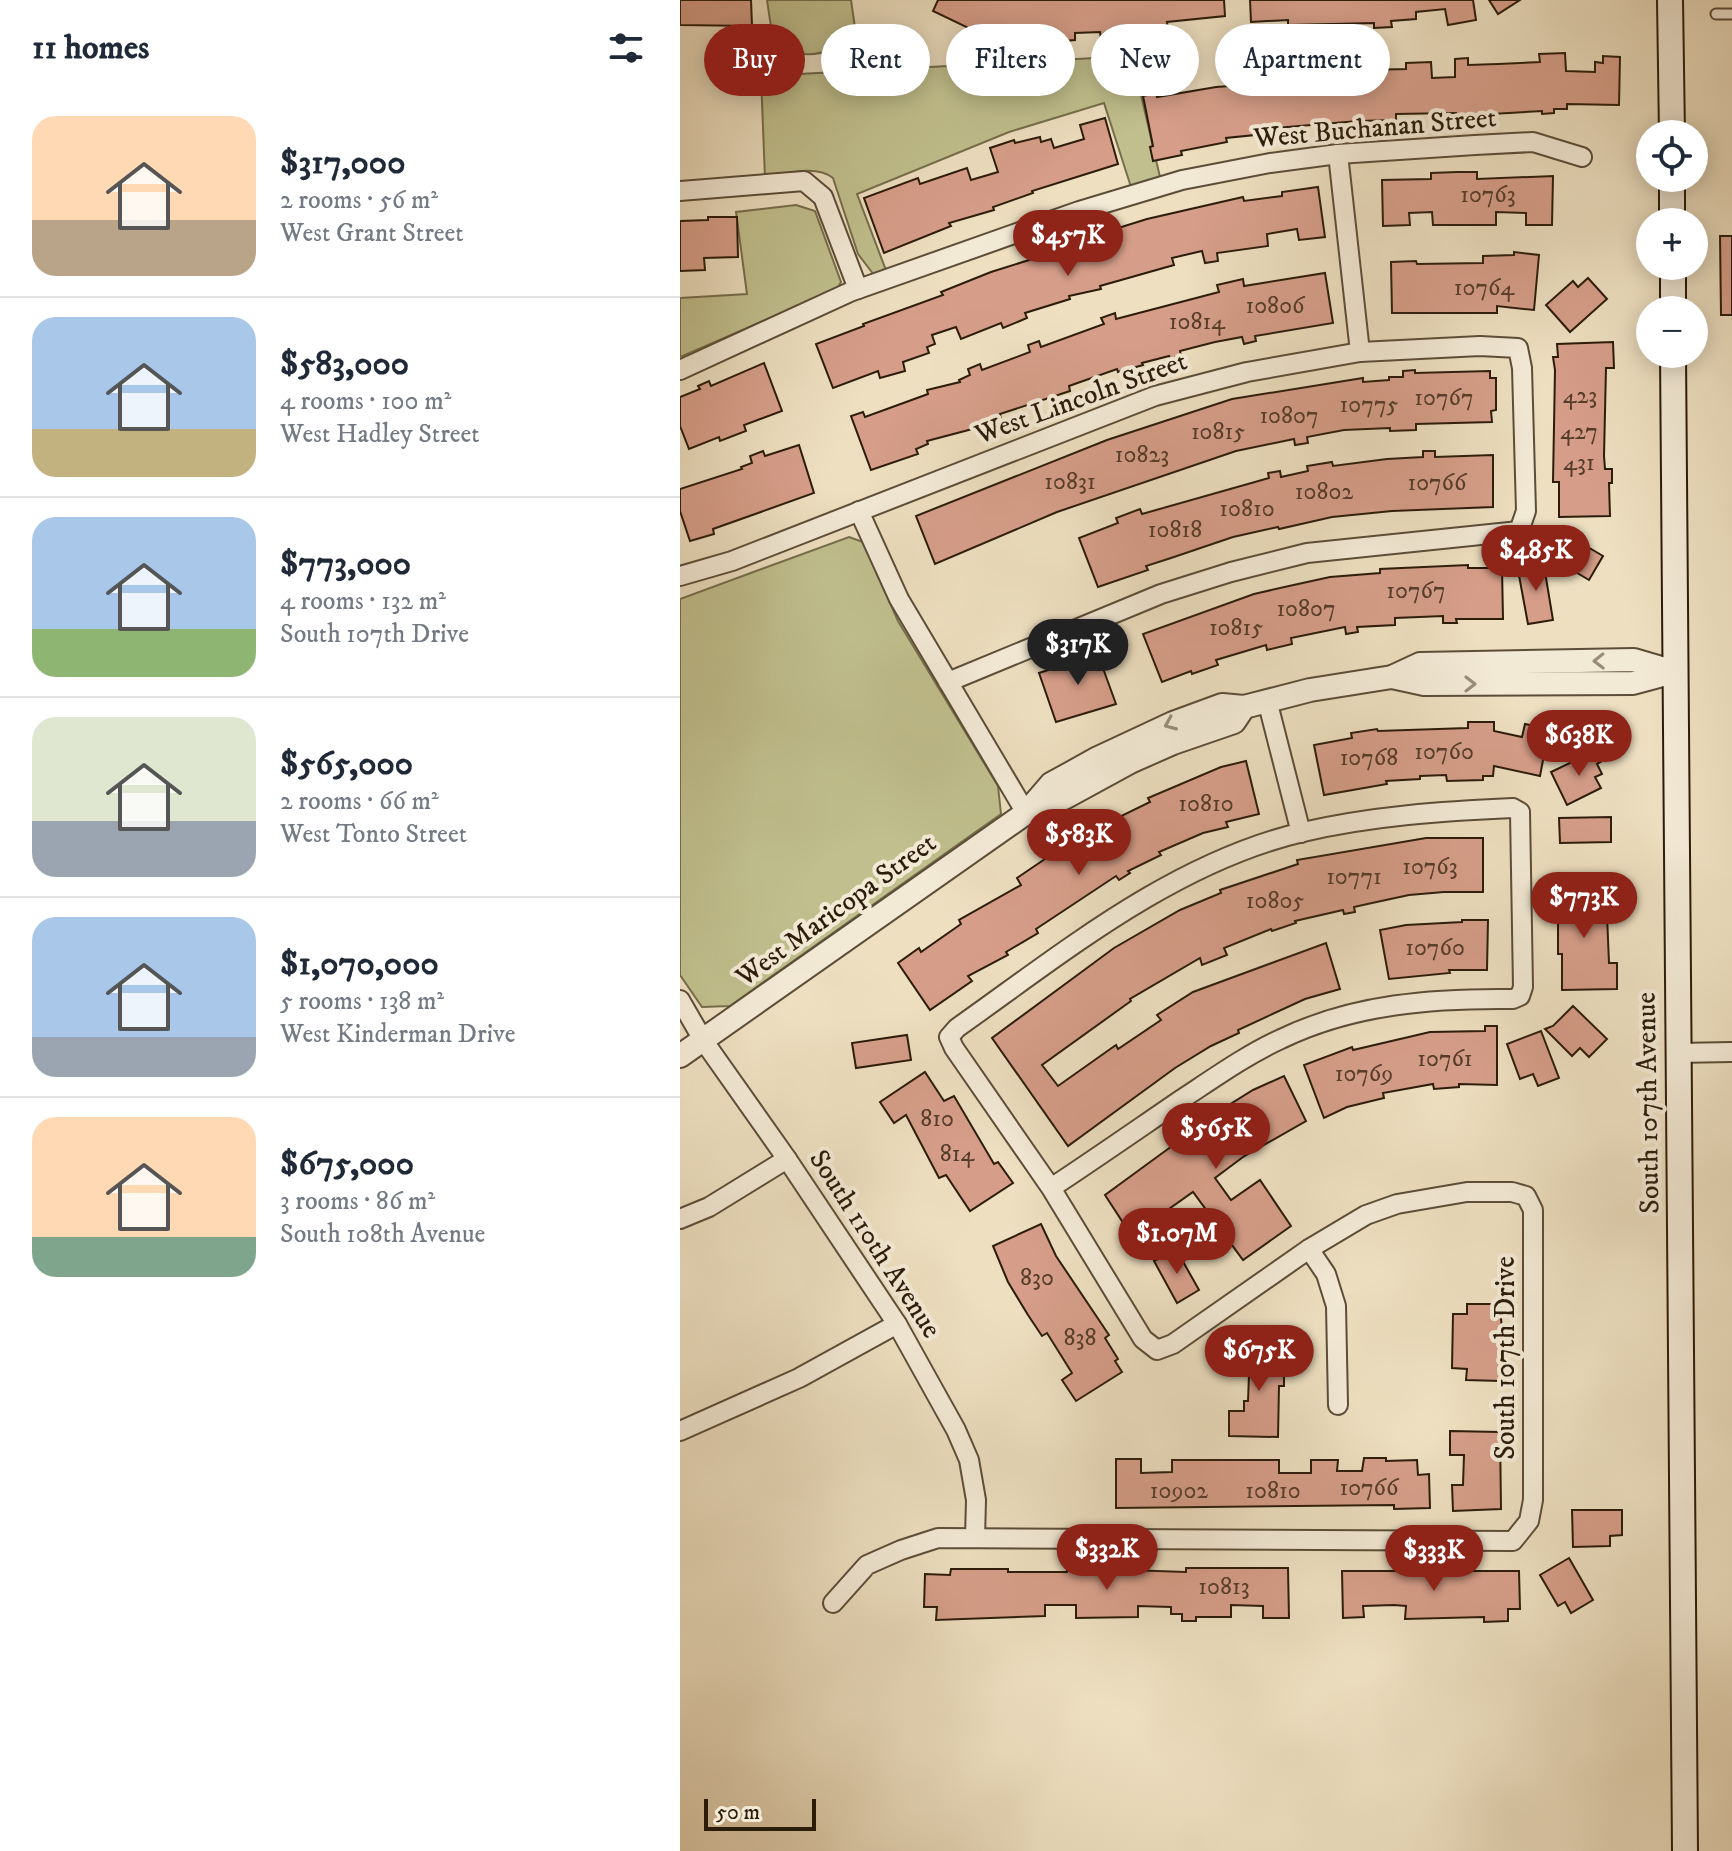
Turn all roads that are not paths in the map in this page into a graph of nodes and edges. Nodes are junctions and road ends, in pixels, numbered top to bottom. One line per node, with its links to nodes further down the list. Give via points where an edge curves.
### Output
1 (1670, 0): 4 (main road)
2 (1716, 14): 3 (lane)
3 (1732, 14)
4 (1672, 120)
5 (1338, 154): 6 (street, West Buchanan Street, via 1533,142); 8 (street, West Buchanan Street, via 1182,180); 9 (street)
6 (1582, 157)
7 (680, 191): 8 (street, via 804,181 823,197)
8 (858, 289): 11 (street, West Buchanan Street)
9 (1360, 352): 12 (street, West Lincoln Street, via 1247,372 1155,396); 15 (street, West Lincoln Street, via 1518,348 1526,511 1519,531 1307,553 1246,568 1161,594)
10 (1673, 368): 14 (main road, South 107th Avenue)
11 (680, 370)
12 (859, 511): 13 (street, West Lincoln Street); 15 (street, via 899,599)
13 (680, 576)
14 (1675, 672): 16 (street, West Maricopa Street, via 1634,660 1420,664 1392,677); 22 (main road, South 107th Avenue)
15 (948, 682): 17 (street)
16 (1267, 700): 17 (street, West Maricopa Street, via 1244,707 1234,722 1173,743); 18 (street)
17 (1026, 813): 20 (street, West Maricopa Street)
18 (1301, 833): 25 (street, via 1199,870 1124,913 949,1037); 25 (street, via 1437,811 1520,812 1520,996 1397,1004 1350,1014 1281,1039 1224,1071)
19 (680, 1000): 20 (street, South 110th Avenue)
20 (703, 1040): 23 (street, West Maricopa Street); 24 (street, South 110th Avenue)
21 (1732, 1052): 22 (street)
22 (1677, 1053): 33 (main road, South 107th Avenue)
23 (680, 1056)
24 (787, 1159): 26 (street); 28 (street, South 110th Avenue)
25 (1051, 1188): 27 (street, via 1143,1339 1157,1350)
26 (680, 1219)
27 (1309, 1249): 29 (street, via 1326,1274 1336,1306); 31 (street, South 107th Drive, via 1366,1215 1397,1204 1467,1192 1526,1196 1533,1210 1533,1500 1529,1521 1513,1541)
28 (897, 1324): 30 (street, via 799,1378); 31 (street, South 110th Avenue, via 969,1460)
29 (1338, 1405)
30 (680, 1431)
31 (975, 1538): 32 (street, via 938,1538 867,1565)
32 (833, 1603)
33 (1685, 1851)

